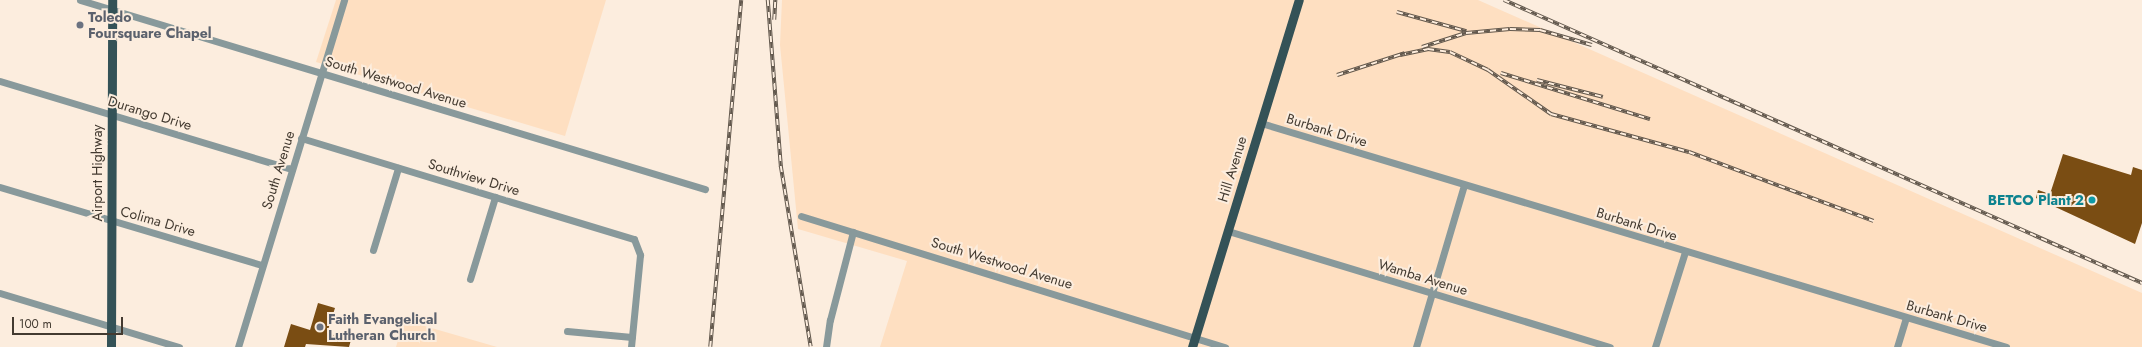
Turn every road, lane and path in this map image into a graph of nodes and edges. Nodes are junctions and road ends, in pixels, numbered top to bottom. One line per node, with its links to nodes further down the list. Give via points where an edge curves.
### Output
1 (80, 0): 4 (street, South Westwood Avenue)
2 (344, 0): 5 (street, South Avenue)
3 (1299, 0): 8 (main road, Hill Avenue)
4 (112, 5): 5 (street, South Westwood Avenue); 7 (main road, Airport Highway)
5 (321, 72): 9 (street, South Avenue); 14 (street, South Westwood Avenue)
6 (0, 81): 7 (street, Durango Drive)
7 (112, 115): 11 (street, Durango Drive); 17 (main road, Airport Highway)
8 (1261, 123): 12 (street, Burbank Drive); 18 (main road, Hill Avenue)
9 (301, 138): 10 (street, Southview Drive); 11 (street, South Avenue)
10 (398, 168): 15 (street, Southview Drive); 20 (street)
11 (292, 169): 22 (street, South Avenue)
12 (1464, 185): 21 (street, Burbank Drive); 25 (street)
13 (0, 187): 17 (street, Colima Drive)
14 (705, 188)
15 (495, 197): 23 (street); 29 (street, Southview Drive, via 629,237 637,243 640,255)
16 (801, 216): 19 (street, South Westwood Avenue)
17 (111, 221): 22 (street, Colima Drive); 27 (main road, Airport Highway)
18 (1228, 231): 25 (street, Wamba Avenue); 30 (main road, Hill Avenue)
19 (853, 232): 30 (street, South Westwood Avenue, via 1107,308); 35 (street, via 830,320)
20 (373, 250)
21 (1685, 252): 26 (street, Burbank Drive); 39 (street)
22 (262, 265): 33 (street, South Avenue)
23 (470, 279)
24 (0, 292): 27 (street)
25 (1432, 294): 37 (street); 38 (street, Wamba Avenue)
26 (1906, 318): 40 (street); 41 (street, Burbank Drive)
27 (111, 326): 31 (main road, Airport Highway); 32 (street)
28 (567, 331): 29 (street)
29 (632, 337): 34 (street)
30 (1193, 343): 36 (street, South Westwood Avenue)
31 (111, 347)
32 (179, 347)
33 (238, 347)
34 (631, 347)
35 (826, 347)
36 (1225, 347)
37 (1416, 347)
38 (1610, 347)
39 (1655, 347)
40 (1897, 347)
41 (2006, 347)

